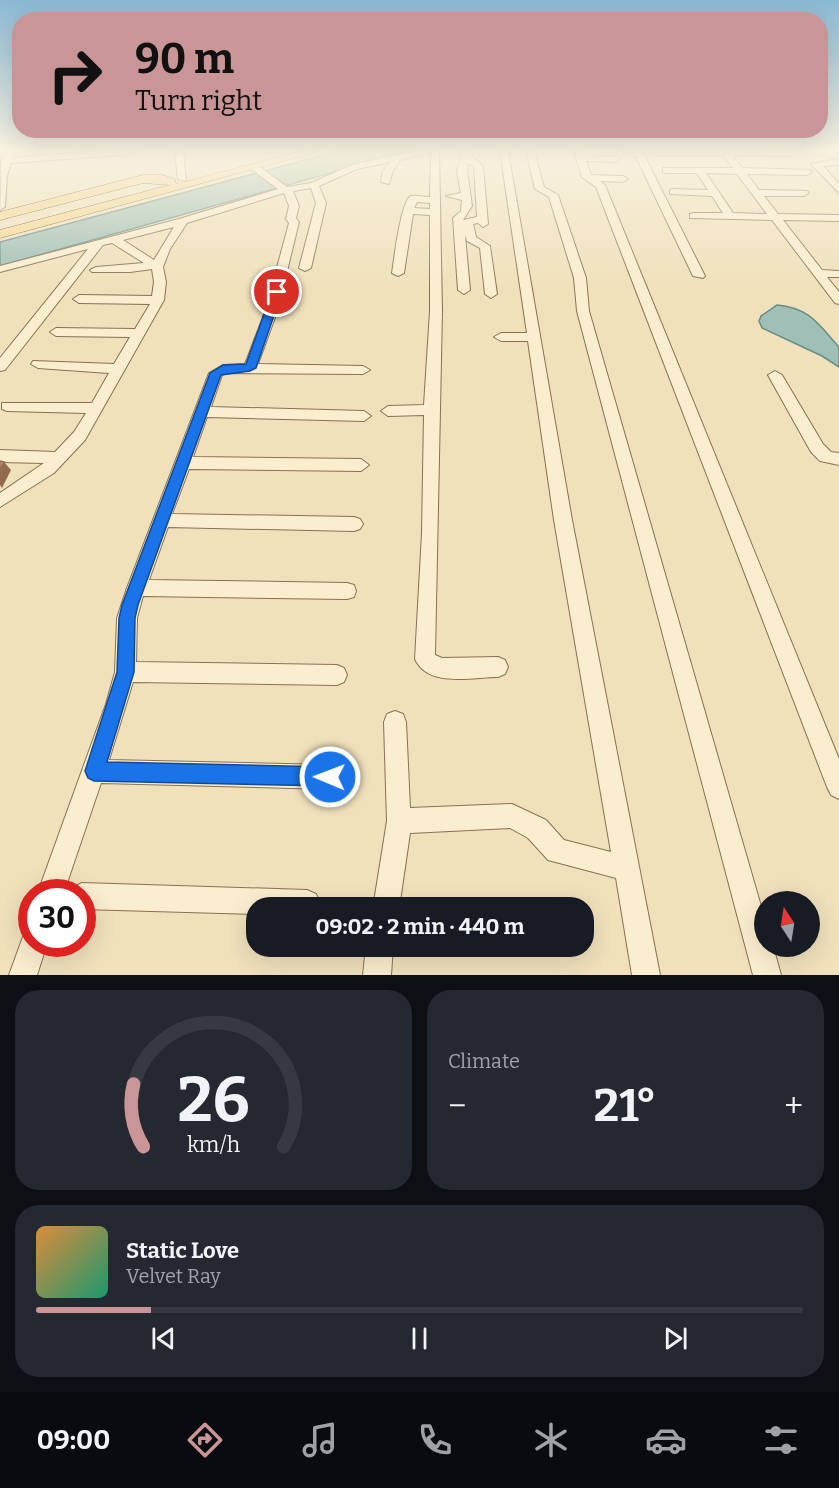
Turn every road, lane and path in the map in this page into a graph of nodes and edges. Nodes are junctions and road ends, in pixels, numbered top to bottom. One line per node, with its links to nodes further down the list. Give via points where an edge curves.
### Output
1 (75, 196): 17 (main road)
2 (119, 196): 23 (main road)
3 (145, 196): 24 (main road)
4 (267, 196): 22 (street)
5 (289, 196): 48 (street, via 294,206 294,222 271,312)
6 (319, 196): 31 (street, via 321,203)
7 (435, 196): 16 (street)
8 (466, 196): 37 (street, via 465,214 458,218)
9 (480, 196): 38 (street, via 482,221 467,222 471,239 485,246)
10 (512, 196): 45 (street)
11 (553, 196): 86 (street, via 580,278 583,311)
12 (605, 196): 74 (street)
13 (660, 196): 36 (street)
14 (717, 196): 19 (street)
15 (758, 196): 20 (street)
16 (435, 206): 33 (street, via 413,199); 54 (street, via 436,311)
17 (0, 216)
18 (694, 216): 19 (street)
19 (730, 216): 20 (street)
20 (773, 217): 21 (street); 34 (street)
21 (839, 218)
22 (183, 221): 25 (street); 27 (street)
23 (0, 228)
24 (0, 234)
25 (114, 239): 26 (street); 28 (street)
26 (99, 243): 30 (street); 47 (street)
27 (164, 249): 28 (street); 29 (street)
28 (137, 254): 29 (street)
29 (155, 266): 32 (street); 40 (street, via 160,282)
30 (0, 268)
31 (305, 268)
32 (96, 270)
33 (398, 273)
34 (819, 273): 35 (street); 41 (street)
35 (839, 274)
36 (699, 276)
37 (464, 290)
38 (491, 294)
39 (79, 298): 40 (street)
40 (158, 300): 43 (street)
41 (839, 300)
42 (56, 332): 43 (street)
43 (141, 333): 49 (street)
44 (501, 337): 45 (street)
45 (535, 337): 76 (street, via 561,508)
46 (38, 364): 49 (street)
47 (0, 367)
48 (250, 368): 50 (street); 56 (street, via 216,373)
49 (119, 369): 53 (street)
50 (363, 370)
51 (775, 375): 60 (street, via 817,448 826,457)
52 (7, 406): 53 (street)
53 (96, 408): 59 (street, via 81,436)
54 (431, 410): 55 (street); 68 (street, via 425,658 434,667 442,668)
55 (388, 411)
56 (202, 412): 57 (street); 61 (street)
57 (364, 416)
58 (0, 456): 59 (street)
59 (61, 458): 63 (street)
60 (837, 460)
61 (182, 463): 62 (street); 64 (street)
62 (361, 465)
63 (0, 501)
64 (160, 520): 65 (street); 66 (street)
65 (354, 524)
66 (136, 588): 67 (street); 69 (street, via 127,618)
67 (347, 591)
68 (498, 667)
69 (125, 672): 70 (street); 72 (street)
70 (337, 675)
71 (396, 722): 75 (street)
72 (94, 771): 73 (street); 77 (street)
73 (330, 777)
74 (839, 787)
75 (399, 821): 76 (street, via 512,816 537,829 557,851); 79 (street)
76 (627, 868): 85 (street)
77 (56, 879)
78 (96, 896): 80 (street)
79 (388, 897)
80 (246, 901)
81 (29, 957): 83 (street)
82 (378, 957): 84 (street)
83 (23, 975)
84 (376, 975)
85 (646, 975)
86 (767, 975)

